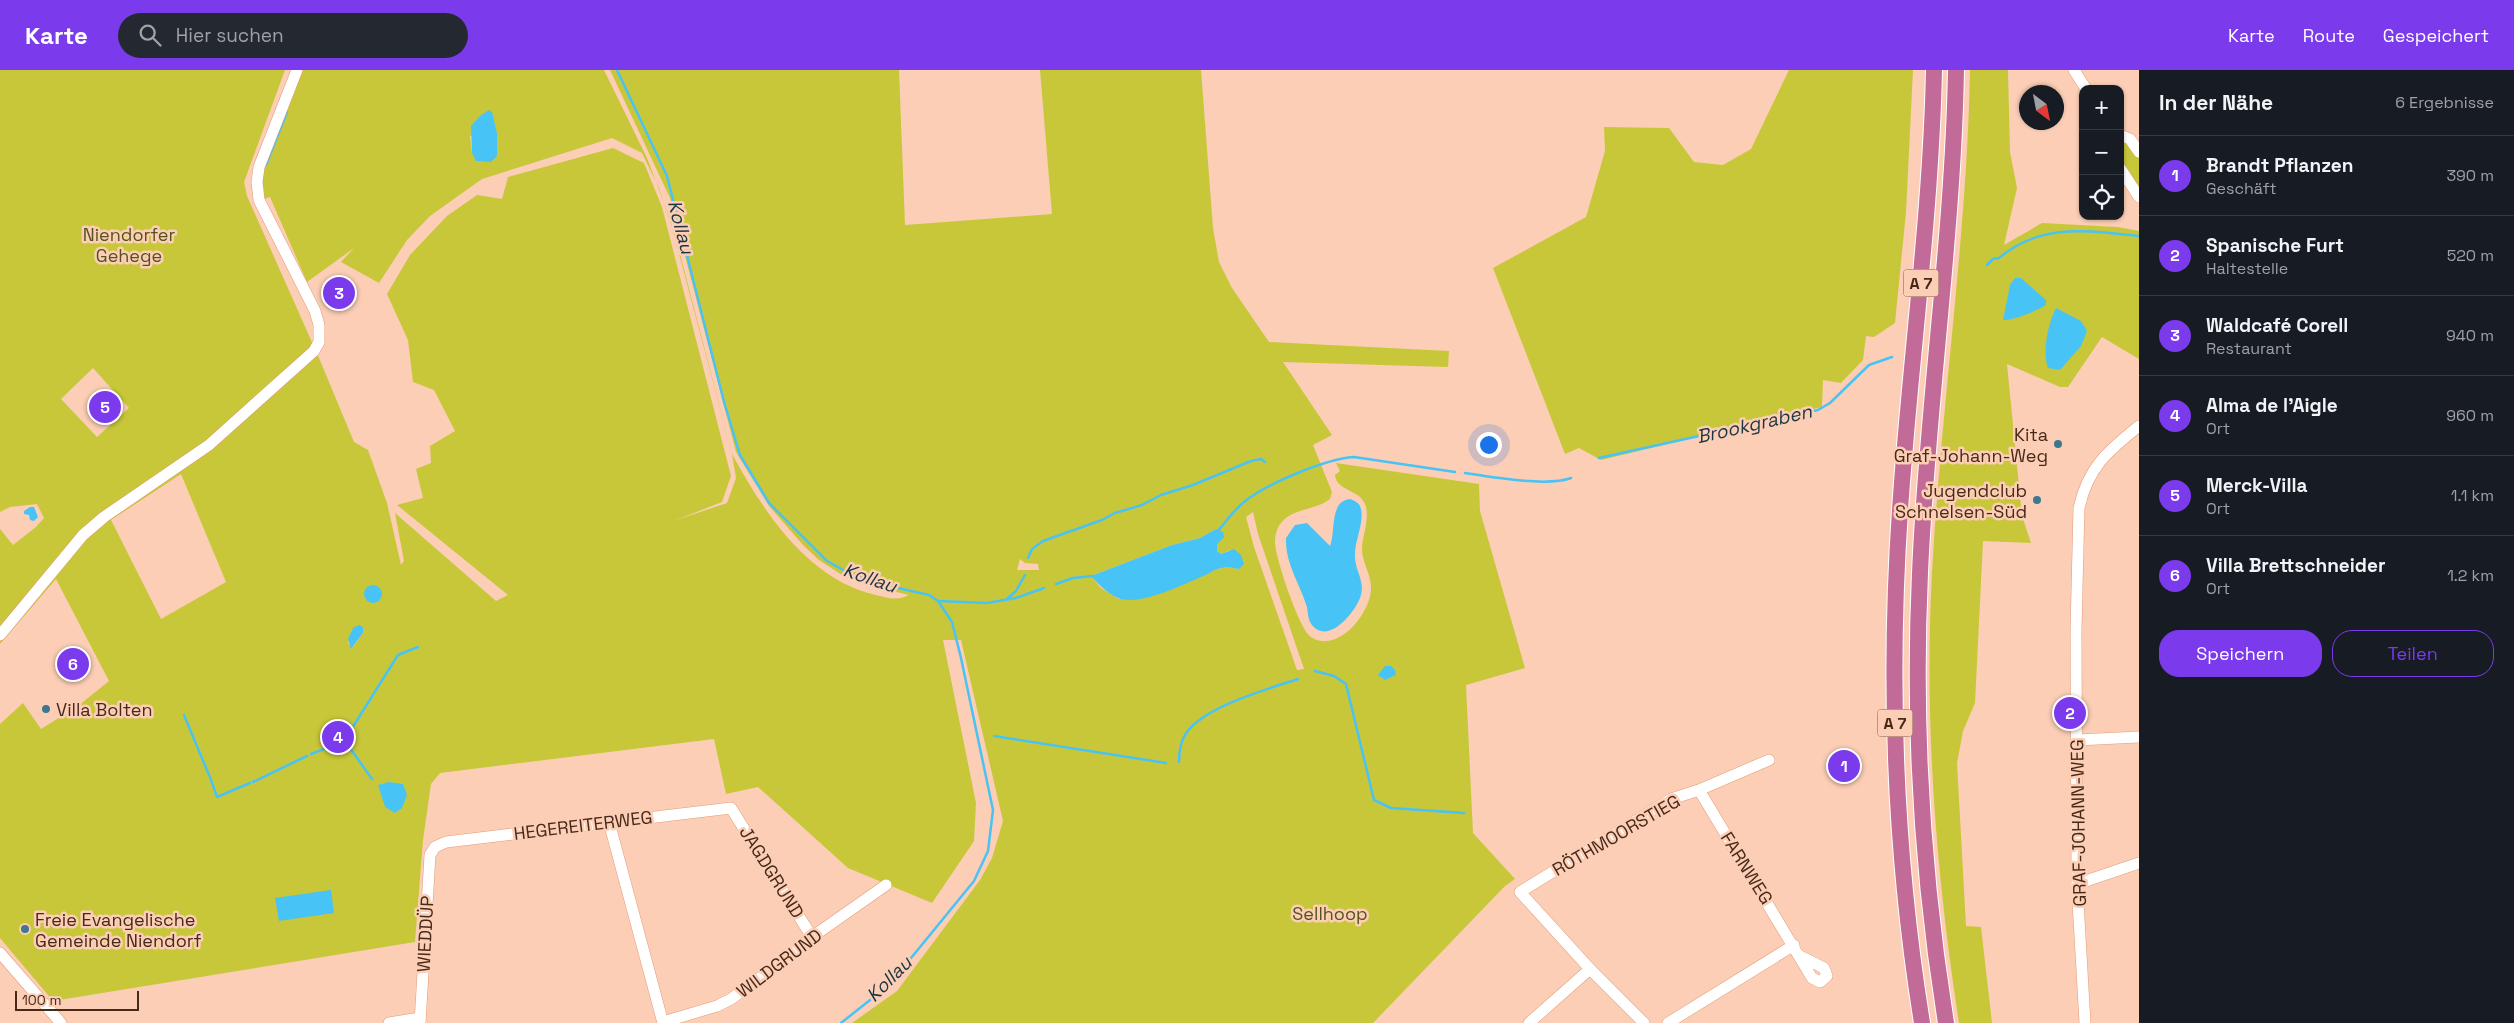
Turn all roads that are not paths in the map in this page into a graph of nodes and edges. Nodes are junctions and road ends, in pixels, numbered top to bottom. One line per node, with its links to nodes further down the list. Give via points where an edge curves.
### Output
1 (297, 70): 11 (street, via 258,167 256,182 259,200 315,311 320,325 319,342 297,367 210,445 104,517 83,536)
2 (1934, 70): 32 (highway, A 7, via 1932,154 1901,496 1895,700 1903,875)
3 (1956, 70): 33 (highway, A 7, via 1954,154 1924,497 1918,668 1921,803 1934,943)
4 (2074, 70): 5 (street)
5 (2083, 85)
6 (2124, 137): 7 (street, via 2130,139)
7 (2139, 152)
8 (2124, 174): 9 (street)
9 (2139, 198)
10 (2139, 426): 13 (street, GRAF-JOHANN-WEG, via 2105,454 2083,491 2076,630)
11 (0, 635)
12 (2139, 737): 13 (street)
13 (2077, 740): 20 (street, GRAF-JOHANN-WEG)
14 (1769, 760): 15 (street, RÖTHMOORSTIEG)
15 (1699, 790): 24 (street, RÖTHMOORSTIEG, via 1672,799 1520,892); 31 (street, FARNWEG, via 1797,950)
16 (731, 808): 17 (street, HEGEREITERWEG); 22 (street, JAGDGRUND)
17 (609, 822): 18 (street, HEGEREITERWEG, via 446,842); 28 (street)
18 (435, 848): 25 (street, WIEDDÜP, via 430,854)
19 (2139, 863): 20 (street)
20 (2077, 884): 34 (street, GRAF-JOHANN-WEG)
21 (886, 885): 22 (street, WILDGRUND)
22 (812, 937): 28 (street, WILDGRUND, via 731,999)
23 (0, 953): 26 (street)
24 (1590, 969): 29 (street); 30 (street)
25 (420, 1021): 27 (street)
26 (61, 1023)
27 (389, 1023)
28 (663, 1023)
29 (1529, 1023)
30 (1644, 1023)
31 (1668, 1023)
32 (1922, 1023)
33 (1946, 1023)
34 (2085, 1023)

